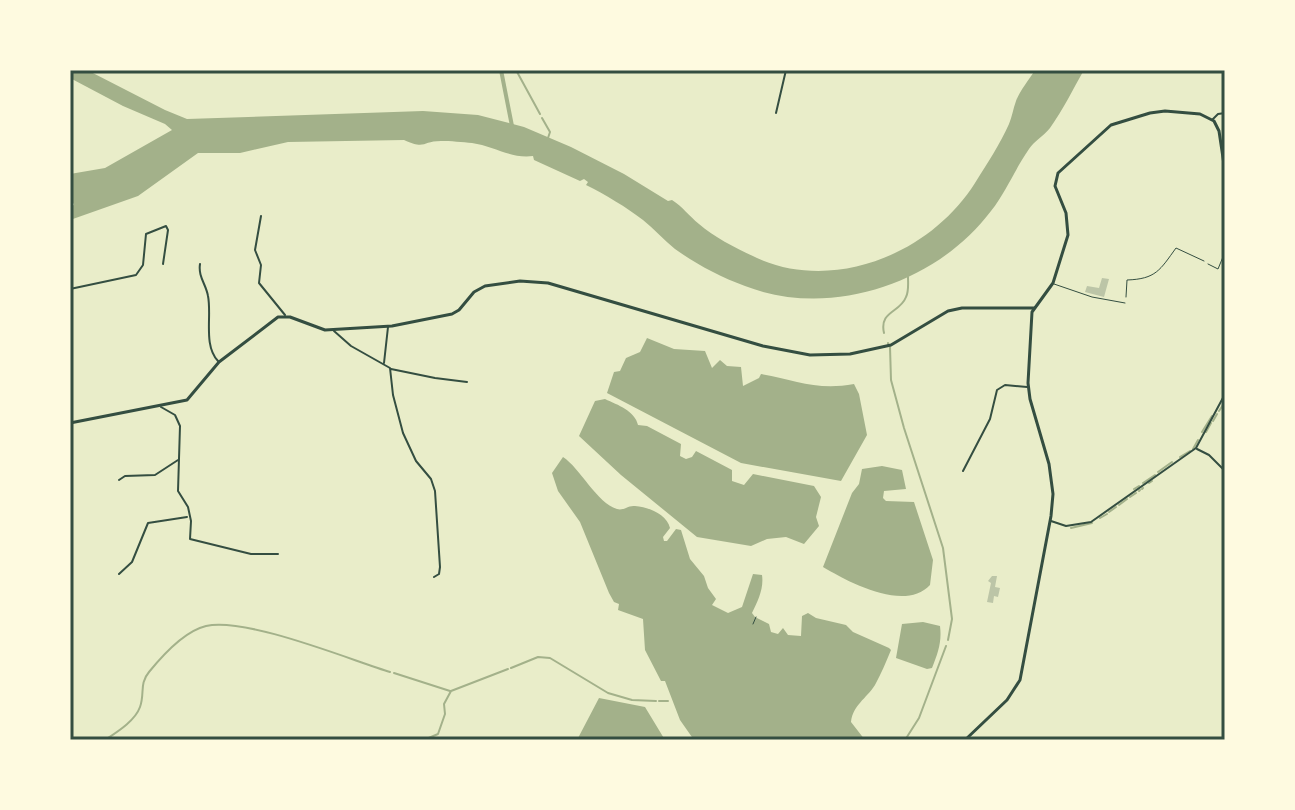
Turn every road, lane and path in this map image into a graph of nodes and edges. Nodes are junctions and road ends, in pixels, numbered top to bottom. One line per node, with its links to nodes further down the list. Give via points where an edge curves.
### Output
1 (786, 70): 2 (street)
2 (776, 113)
3 (1225, 113): 4 (street)
4 (1212, 120): 5 (street, via 1219,131); 12 (street, via 1165,111 1123,120 1101,132 1062,168 1055,186 1069,231)
5 (1225, 171)
6 (261, 216): 16 (street, via 255,250 261,265 259,282)
7 (1225, 252): 11 (lane, via 1218,269)
8 (1203, 260): 14 (path, via 1176,248 1153,275 1127,280)
9 (163, 264): 13 (street, via 166,226 145,235 142,267 136,275)
10 (200, 264): 19 (street, via 208,294 211,352)
11 (1208, 264)
12 (1053, 283): 14 (lane); 15 (street)
13 (70, 289)
14 (1125, 303)
15 (1034, 308): 17 (street, via 957,309 891,345 810,355 527,281 487,286 454,313); 23 (street)
16 (285, 316): 18 (street); 19 (street)
17 (388, 327): 18 (street); 20 (street)
18 (333, 330): 20 (street)
19 (219, 362): 25 (street, via 189,399)
20 (384, 364): 21 (street)
21 (390, 368): 22 (street); 36 (street, via 403,433 435,491 440,567)
22 (467, 382)
23 (1028, 387): 29 (street, via 1007,385 997,390 988,424); 33 (street, via 1050,469)
24 (1225, 394): 27 (street)
25 (160, 406): 26 (street); 28 (street, via 179,422)
26 (70, 423)
27 (1196, 448): 30 (street); 33 (street, via 1091,522 1066,526)
28 (178, 460): 31 (street, via 155,475); 32 (street, via 178,493)
29 (963, 471)
30 (1225, 471)
31 (119, 480)
32 (189, 516): 34 (street, via 189,537 195,541 251,554); 35 (street, via 148,523 132,562)
33 (1050, 521): 39 (street, via 1022,675 1012,695)
34 (278, 554)
35 (119, 574)
36 (434, 577)
37 (756, 617): 38 (path)
38 (753, 624)
39 (965, 740)

